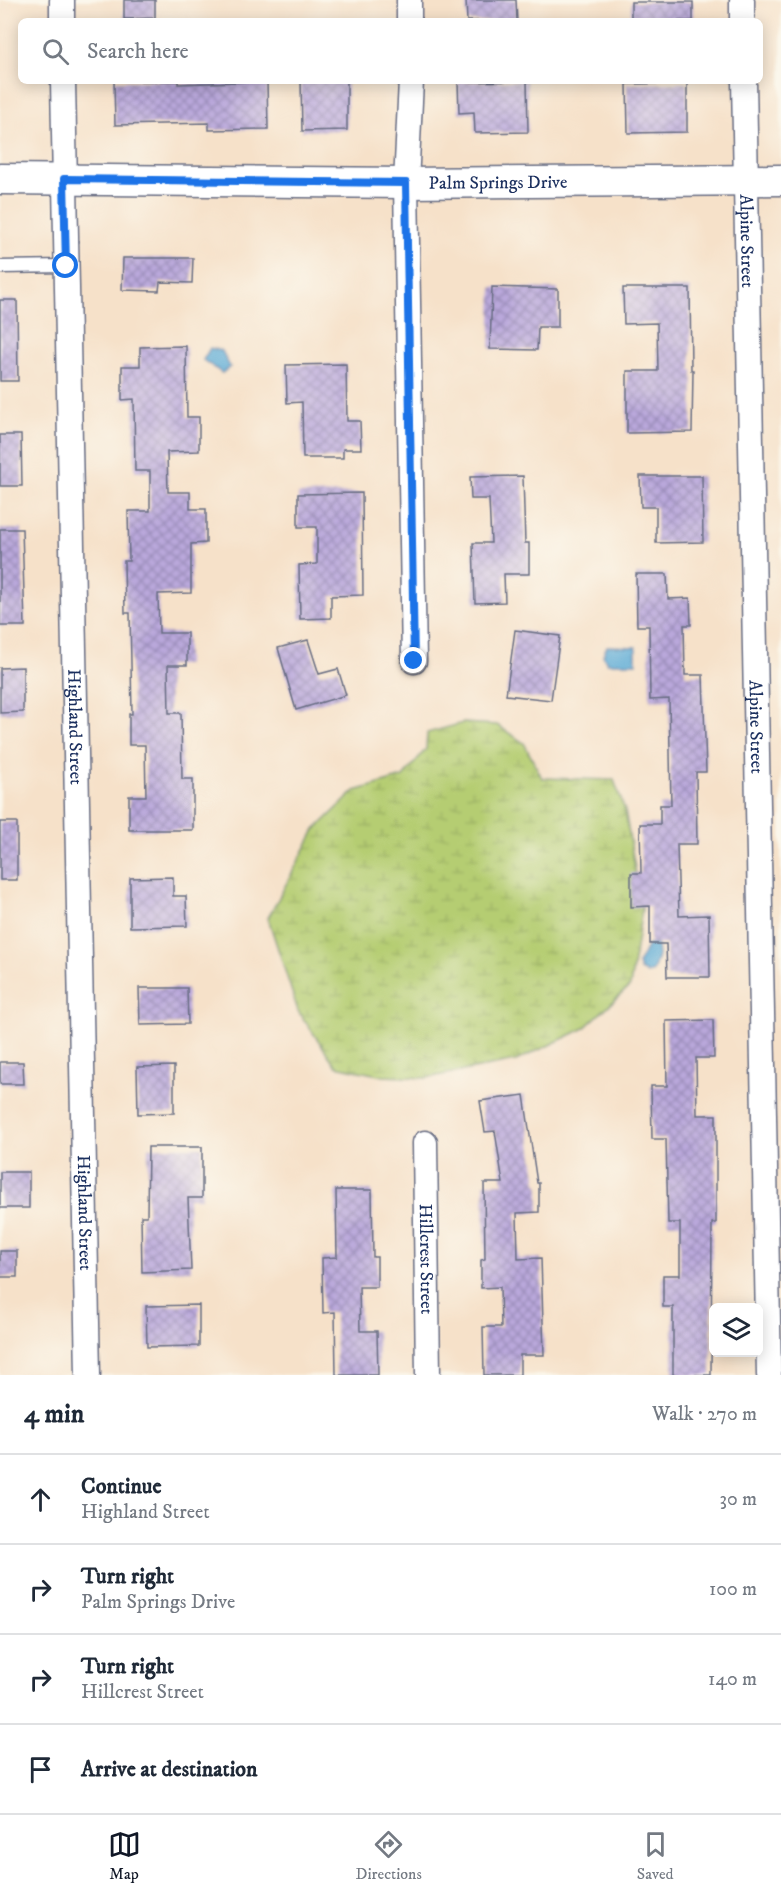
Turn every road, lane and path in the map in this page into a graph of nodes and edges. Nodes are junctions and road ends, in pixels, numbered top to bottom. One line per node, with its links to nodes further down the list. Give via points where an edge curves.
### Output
1 (62, 0): 4 (street)
2 (409, 0): 5 (street)
3 (742, 0): 6 (street)
4 (62, 18)
5 (409, 18)
6 (742, 18)
7 (63, 84): 11 (street, Highland Street)
8 (411, 84): 14 (street)
9 (744, 84): 12 (street, Alpine Street)
10 (0, 179): 11 (street, Palm Springs Drive)
11 (64, 179): 14 (street, Palm Springs Drive); 15 (street, Highland Street)
12 (746, 180): 13 (street, Palm Springs Drive); 14 (street, Palm Springs Drive); 21 (street, Alpine Street)
13 (781, 180)
14 (406, 183): 17 (street)
15 (66, 266): 16 (lane); 19 (street, Highland Street)
16 (0, 267)
17 (414, 661)
18 (425, 1143): 20 (street, Hillcrest Street)
19 (88, 1375)
20 (428, 1375)
21 (769, 1375)

